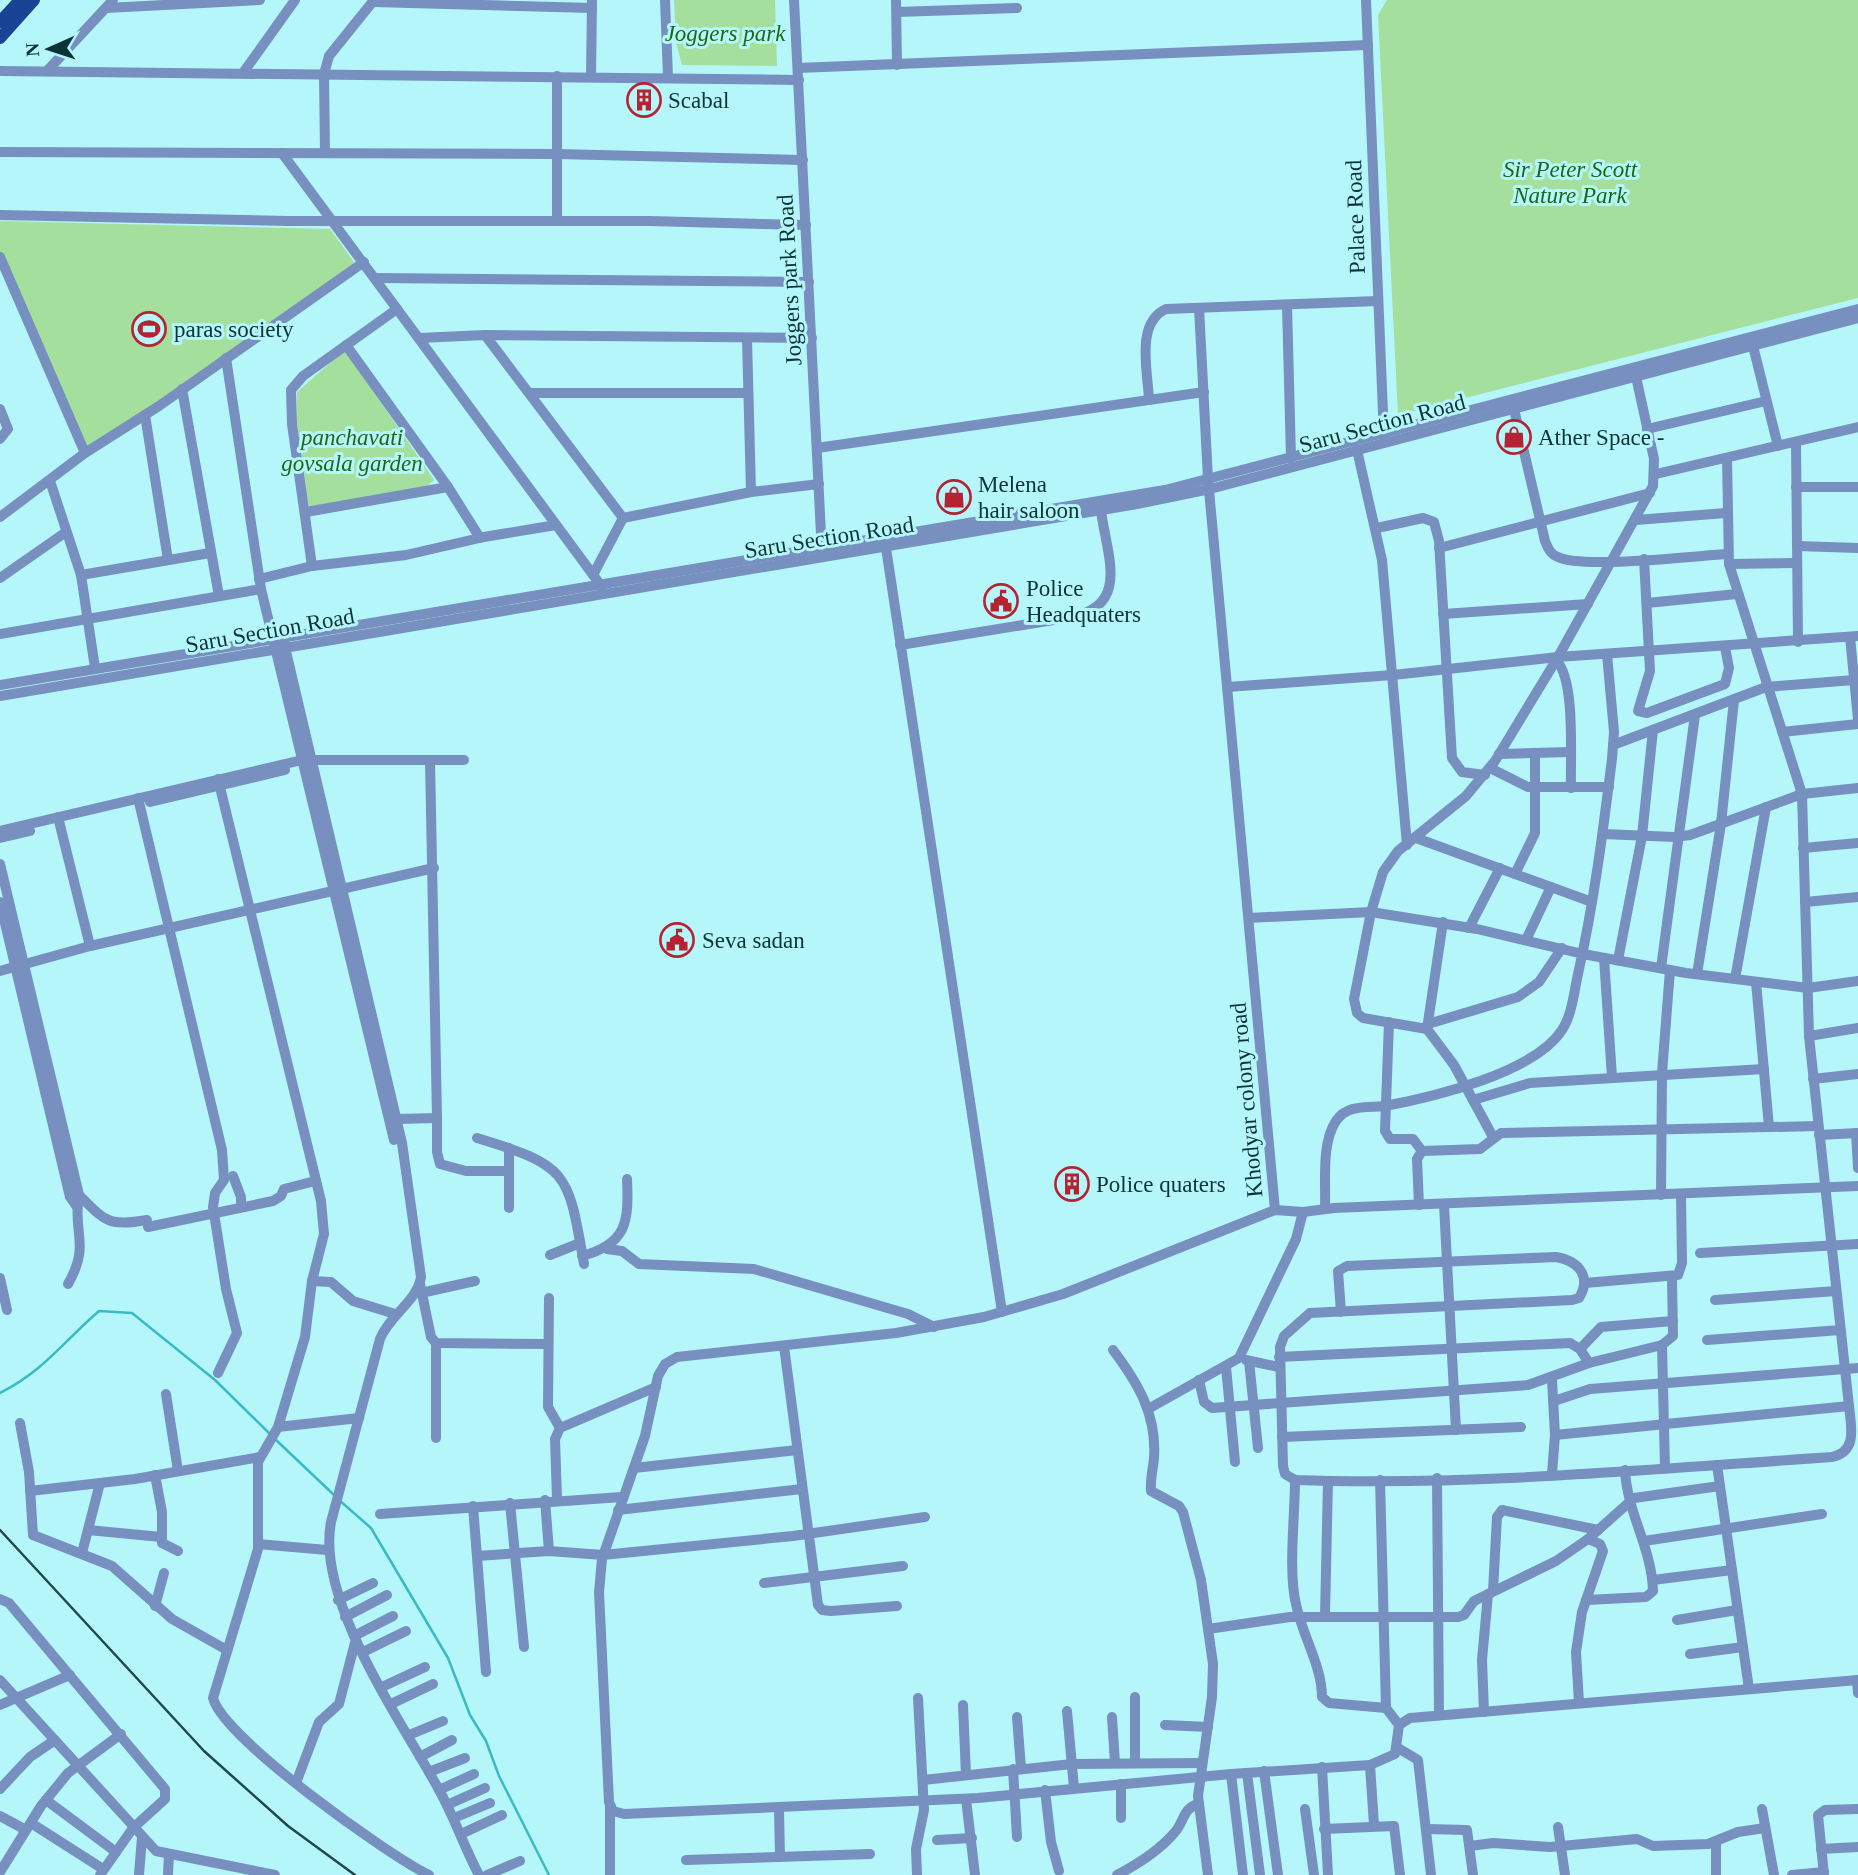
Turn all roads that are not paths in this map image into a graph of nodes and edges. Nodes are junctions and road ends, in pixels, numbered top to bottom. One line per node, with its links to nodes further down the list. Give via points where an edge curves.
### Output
1 (20, 0): 16 (main road)
2 (34, 0): 17 (main road)
3 (260, 0): 12 (street)
4 (295, 0): 23 (street)
5 (665, 0): 27 (street)
6 (794, 0): 20 (street, Joggers park Road)
7 (896, 0): 15 (street)
8 (1366, 0): 18 (street, Palace Road)
9 (374, 1): 10 (street); 24 (street, via 329,56)
10 (440, 2): 11 (street)
11 (543, 3): 13 (street)
12 (110, 4): 22 (street)
13 (592, 4): 26 (street)
14 (1017, 8): 15 (street)
15 (897, 12): 19 (street)
16 (0, 22)
17 (0, 38)
18 (1368, 45): 19 (street); 42 (street, Palace Road)
19 (897, 65): 20 (street)
20 (798, 68): 28 (street, Joggers park Road)
21 (0, 71): 22 (street)
22 (47, 71): 23 (street)
23 (243, 73): 24 (street)
24 (324, 74): 25 (street); 31 (street)
25 (557, 76): 26 (street); 32 (street)
26 (591, 77): 27 (street)
27 (668, 78): 28 (street)
28 (799, 80): 33 (street, Joggers park Road)
29 (0, 152): 30 (street)
30 (282, 153): 31 (street); 36 (street)
31 (325, 153): 32 (street)
32 (557, 154): 33 (street); 35 (street)
33 (803, 160): 37 (street, Joggers park Road)
34 (0, 215): 36 (street)
35 (556, 220): 36 (street); 37 (street)
36 (334, 221): 39 (street)
37 (806, 225): 41 (street, Joggers park Road)
38 (0, 257): 73 (street)
39 (364, 262): 40 (street); 54 (street)
40 (375, 278): 41 (street); 45 (street)
41 (809, 282): 50 (street, Joggers park Road)
42 (1378, 301): 43 (street); 67 (street, Palace Road)
43 (1287, 304): 44 (street); 75 (street)
44 (1199, 308): 57 (street, Khodyar colony road); 60 (street, via 1166,309 1151,320 1146,336)
45 (397, 309): 49 (street); 52 (street)
46 (1858, 309): 55 (street, Saru Section Road)
47 (1858, 318): 53 (street, Saru Section Road)
48 (485, 335): 49 (street); 51 (street); 58 (street)
49 (418, 338): 92 (street)
50 (812, 338): 51 (street); 71 (street, Joggers park Road)
51 (747, 339): 59 (street)
52 (346, 345): 80 (street); 86 (street, via 291,390)
53 (1753, 346): 55 (street, Saru Section Road); 61 (street)
54 (226, 358): 56 (street); 111 (street)
55 (1635, 372): 63 (street, Saru Section Road); 66 (street); 67 (street, Saru Section Road)
56 (182, 389): 64 (street); 100 (street)
57 (1203, 392): 60 (street); 79 (street, Khodyar colony road)
58 (530, 393): 59 (street); 89 (street)
59 (748, 393): 83 (street)
60 (1149, 400): 71 (street)
61 (1766, 401): 66 (street); 70 (street)
62 (0, 409): 68 (street, via 8,429)
63 (1514, 409): 67 (street, Saru Section Road); 91 (street)
64 (145, 415): 73 (street); 104 (street)
65 (1858, 427): 69 (street)
66 (1647, 429): 76 (street)
67 (1384, 437): 72 (street, Saru Section Road); 75 (street, Saru Section Road)
68 (0, 439)
69 (1796, 442): 70 (street); 81 (street)
70 (1778, 446): 74 (street)
71 (817, 448): 78 (street, Joggers park Road)
72 (1357, 450): 79 (street, Saru Section Road); 93 (street)
73 (85, 453): 77 (street)
74 (1727, 457): 76 (street); 87 (street)
75 (1291, 458): 79 (street, Saru Section Road)
76 (1656, 474): 84 (street)
77 (50, 481): 88 (street); 94 (street)
78 (819, 484): 83 (street); 101 (street, Joggers park Road)
79 (1209, 484): 85 (street, Saru Section Road); 101 (street, Saru Section Road); 134 (street, Khodyar colony road)
80 (448, 487): 86 (street); 95 (street)
81 (1796, 487): 82 (street); 96 (street)
82 (1858, 487)
83 (751, 492): 89 (street)
84 (1650, 493): 90 (street); 91 (street)
85 (1101, 511): 97 (street, Saru Section Road); 123 (street, via 1110,591 1100,606 1072,617)
86 (306, 512): 107 (street)
87 (1726, 513): 90 (street); 103 (street)
88 (0, 517)
89 (623, 518): 109 (street)
90 (1636, 520): 105 (street)
91 (1540, 522): 98 (street); 105 (street, via 1555,556)
92 (556, 525): 95 (street); 109 (street)
93 (1377, 528): 98 (street, via 1430,519 1437,528); 131 (street)
94 (66, 532): 108 (street); 110 (street)
95 (480, 538): 107 (street, via 406,555)
96 (1797, 546): 99 (street); 106 (street)
97 (886, 548): 101 (street, Saru Section Road); 123 (street)
98 (1439, 548): 117 (street)
99 (1858, 548)
100 (210, 552): 104 (street); 114 (street)
101 (822, 553): 112 (street, Saru Section Road)
102 (1644, 559): 103 (street); 105 (street); 115 (street)
103 (1728, 559): 106 (street); 113 (street)
104 (168, 560): 108 (street)
105 (1613, 562): 116 (street)
106 (1797, 563): 121 (street)
107 (312, 566): 111 (street)
108 (81, 575): 118 (street)
109 (593, 575): 112 (street)
110 (0, 578)
111 (260, 584): 114 (street); 122 (street)
112 (603, 589): 122 (street, Saru Section Road)
113 (1737, 594): 115 (street); 124 (street)
114 (219, 596): 118 (street)
115 (1647, 603): 126 (street)
116 (1588, 604): 117 (street); 128 (street)
117 (1443, 614): 130 (street)
118 (88, 620): 119 (street); 129 (street)
119 (0, 634)
120 (1854, 637): 121 (street); 132 (street)
121 (1798, 642): 124 (street)
122 (279, 645): 129 (street, Saru Section Road); 136 (street, Saru Section Road); 148 (street)
123 (900, 645): 260 (street)
124 (1752, 645): 125 (street); 135 (street)
125 (1725, 647): 126 (street); 126 (street, via 1729,668 1725,684 1640,713 1637,706 1648,678)
126 (1650, 651): 127 (street)
127 (1607, 654): 128 (street); 142 (street)
128 (1557, 658): 130 (street); 143 (street, via 1566,677); 145 (street)
129 (95, 668): 133 (street, Saru Section Road)
130 (1447, 669): 131 (street); 149 (street, via 1454,764 1462,772)
131 (1393, 675): 134 (street); 167 (street)
132 (1854, 680): 135 (street); 139 (street)
133 (0, 685)
134 (1228, 687): 181 (street, Khodyar colony road)
135 (1766, 687): 137 (street); 141 (street)
136 (0, 696)
137 (1734, 700): 138 (street); 159 (street)
138 (1695, 715): 140 (street); 163 (street)
139 (1858, 721): 141 (street)
140 (1653, 730): 142 (street); 162 (street)
141 (1782, 732): 155 (street)
142 (1613, 745): 151 (street)
143 (1570, 752): 144 (street); 153 (street)
144 (1535, 753): 145 (street); 152 (street)
145 (1499, 754): 149 (street)
146 (430, 760): 147 (street); 148 (street); 170 (street)
147 (464, 760)
148 (306, 763): 150 (street); 174 (street)
149 (1487, 771): 152 (street); 165 (street, via 1449,812)
150 (219, 782): 156 (street); 179 (street)
151 (1609, 787): 153 (street); 161 (street)
152 (1536, 788): 153 (street); 172 (street, via 1533,840)
153 (1571, 788)
154 (1858, 788): 155 (street)
155 (1802, 794): 157 (street); 168 (street)
156 (139, 802): 158 (street); 183 (street)
157 (1766, 807): 159 (street); 195 (street)
158 (59, 821): 160 (street); 164 (street); 186 (street)
159 (1721, 824): 163 (street); 194 (street)
160 (0, 831)
161 (1603, 834): 162 (street); 177 (street)
162 (1642, 836): 163 (street); 190 (street)
163 (1681, 836): 192 (street)
164 (0, 838)
165 (1416, 838): 167 (street); 171 (street)
166 (1858, 843): 168 (street)
167 (1407, 845): 180 (street, via 1382,872)
168 (1804, 848): 178 (street)
169 (0, 864): 191 (street)
170 (434, 868): 174 (street); 211 (street)
171 (1500, 868): 172 (street); 184 (street)
172 (1515, 874): 173 (street)
173 (1551, 887): 177 (street); 185 (street)
174 (338, 889): 179 (street); 212 (street); 221 (street, via 395,1144)
175 (1858, 897): 178 (street)
176 (0, 902): 191 (street)
177 (1592, 902): 188 (street)
178 (1805, 902): 198 (street)
179 (249, 910): 183 (street); 226 (street)
180 (1371, 912): 181 (street); 182 (street); 199 (street, via 1354,1005 1363,1018)
181 (1249, 918): 238 (street, Khodyar colony road)
182 (1443, 922): 184 (street); 200 (street)
183 (169, 927): 186 (street); 224 (street)
184 (1469, 928): 185 (street)
185 (1526, 940): 187 (street)
186 (90, 946): 191 (street)
187 (1562, 948): 188 (street); 200 (street, via 1539,982 1518,997)
188 (1583, 954): 189 (street); 208 (street, via 1562,1030 1524,1063)
189 (1604, 957): 190 (street); 206 (street)
190 (1618, 960): 192 (street)
191 (20, 966): 193 (street); 230 (street); 234 (street, via 70,1198)
192 (1665, 969): 194 (street); 204 (street)
193 (0, 971)
194 (1697, 974): 195 (street)
195 (1735, 979): 197 (street)
196 (1858, 981): 198 (street)
197 (1756, 982): 198 (street); 203 (street)
198 (1808, 988): 202 (street)
199 (1389, 1021): 200 (street); 210 (street)
200 (1427, 1026): 208 (street)
201 (1858, 1028): 202 (street)
202 (1809, 1036): 207 (street)
203 (1764, 1069): 204 (street); 213 (street)
204 (1662, 1073): 206 (street); 214 (street)
205 (1858, 1074): 207 (street)
206 (1612, 1077): 209 (street, via 1530,1083)
207 (1814, 1079): 215 (street)
208 (1465, 1085): 209 (street); 210 (street)
209 (1473, 1100): 217 (street)
210 (1384, 1106): 220 (street, via 1387,1136 1413,1139); 237 (street, via 1353,1108 1335,1122 1328,1148)
211 (437, 1118): 212 (street); 223 (street, via 440,1164 466,1171)
212 (396, 1119): 221 (street)
213 (1769, 1127): 214 (street); 215 (street)
214 (1662, 1130): 217 (street, via 1501,1133); 231 (street)
215 (1819, 1131): 216 (street); 228 (street)
216 (1857, 1133): 222 (street)
217 (1493, 1137): 220 (street, via 1480,1149)
218 (477, 1138): 219 (street)
219 (509, 1148): 223 (street); 241 (street, via 545,1163 559,1176 572,1198)
220 (1422, 1151): 232 (street, via 1417,1159)
221 (401, 1152): 254 (street)
222 (1858, 1168)
223 (509, 1171): 236 (street)
224 (227, 1176): 235 (street, via 241,1197); 240 (street, via 213,1200)
225 (627, 1179): 244 (street, via 624,1224)
226 (315, 1181): 235 (street, via 284,1189 279,1199); 251 (street, via 324,1234)
227 (1858, 1186): 228 (street, Khodyar colony road)
228 (1824, 1187): 229 (street, Khodyar colony road); 243 (street)
229 (1681, 1194): 231 (street, Khodyar colony road); 249 (street, via 1682,1270)
230 (79, 1195): 234 (street); 240 (street, via 104,1221 121,1225)
231 (1661, 1195): 233 (street, Khodyar colony road)
232 (1419, 1205): 233 (street, Khodyar colony road); 237 (street, Khodyar colony road)
233 (1444, 1205): 247 (street)
234 (77, 1207): 253 (street, via 82,1248)
235 (241, 1208): 240 (street)
236 (509, 1208)
237 (1325, 1209): 239 (street, Khodyar colony road)
238 (1275, 1210): 239 (street, Khodyar colony road); 260 (street, via 1165,1256)
239 (1303, 1212): 274 (street, via 1296,1239)
240 (214, 1213): 280 (street, via 237,1333)
241 (580, 1242): 244 (street, via 583,1260); 246 (street)
242 (1858, 1244): 243 (street)
243 (1831, 1245): 245 (street); 255 (street)
244 (607, 1249): 264 (street, via 622,1251 639,1264 748,1267 908,1314)
245 (1700, 1253)
246 (550, 1255)
247 (1447, 1264): 252 (street, via 1556,1257 1582,1269); 258 (street); 261 (street, via 1341,1268)
248 (0, 1278): 259 (street)
249 (1672, 1278): 252 (street); 263 (street)
250 (475, 1280): 254 (street)
251 (312, 1281): 262 (street, via 331,1282 353,1301); 298 (street, via 302,1350)
252 (1585, 1283): 258 (street, via 1579,1298 1572,1300)
253 (68, 1284)
254 (421, 1289): 262 (street); 267 (street)
255 (1836, 1291): 257 (street); 265 (street)
256 (549, 1298): 268 (street)
257 (1716, 1300)
258 (1450, 1308): 261 (street); 271 (street)
259 (7, 1310)
260 (1002, 1312): 264 (street)
261 (1341, 1312): 275 (street, via 1304,1316 1284,1336)
262 (395, 1314): 293 (street, via 380,1339)
263 (1673, 1321): 269 (street, via 1673,1336); 272 (street, via 1601,1328)
264 (934, 1327): 270 (street)
265 (1840, 1330): 266 (street); 279 (street)
266 (1707, 1340)
267 (436, 1343): 268 (street); 302 (street)
268 (547, 1344): 297 (street, via 548,1407)
269 (1662, 1345): 276 (street); 283 (street)
270 (784, 1346): 284 (street, via 677,1357 666,1364); 304 (street)
271 (1452, 1348): 272 (street, via 1570,1343); 275 (street); 285 (street)
272 (1580, 1349): 276 (street)
273 (1113, 1350): 292 (street, via 1137,1383)
274 (1244, 1359): 275 (street); 277 (street); 289 (street)
275 (1279, 1362): 288 (street)
276 (1589, 1363): 282 (street)
277 (1226, 1367): 281 (street); 290 (street)
278 (1858, 1368): 279 (street)
279 (1845, 1369): 283 (street); 291 (street)
280 (218, 1373)
281 (1199, 1380): 290 (street, via 1207,1406); 292 (street)
282 (1552, 1380): 285 (street); 287 (street)
283 (1663, 1384): 287 (street, via 1590,1389); 295 (street)
284 (656, 1387): 297 (street); 308 (street)
285 (1454, 1392): 288 (street); 299 (street)
286 (166, 1394): 310 (street)
287 (1554, 1401): 300 (street)
288 (1280, 1402): 289 (street); 301 (street)
289 (1254, 1404): 290 (street); 303 (street)
290 (1230, 1406): 306 (street)
291 (1849, 1406): 295 (street); 307 (street, via 1852,1435 1847,1451 1839,1455)
292 (1148, 1409): 369 (street, via 1154,1442 1151,1491 1183,1512)
293 (359, 1418): 298 (street); 341 (street)
294 (20, 1423): 321 (street)
295 (1664, 1423): 300 (street); 309 (street)
296 (1521, 1427): 299 (street)
297 (560, 1428): 323 (street, via 555,1439)
298 (277, 1430): 305 (street)
299 (1456, 1430): 301 (street)
300 (1555, 1434): 312 (street)
301 (1282, 1437): 315 (street, via 1285,1474)
302 (436, 1438)
303 (1258, 1448)
304 (797, 1450): 308 (street); 320 (street)
305 (260, 1457): 310 (street); 339 (street)
306 (1235, 1462)
307 (1717, 1465): 309 (street); 319 (street)
308 (634, 1468): 322 (street)
309 (1665, 1468): 311 (street)
310 (178, 1471): 313 (street)
311 (1625, 1471): 312 (street); 325 (street)
312 (1552, 1474): 314 (street)
313 (155, 1475): 318 (street); 336 (street)
314 (1437, 1478): 316 (street); 367 (street)
315 (1295, 1480): 317 (street); 366 (street, via 1294,1596)
316 (1380, 1480): 317 (street); 365 (street)
317 (1328, 1482): 364 (street)
318 (100, 1483): 321 (street); 333 (street)
319 (1720, 1486): 325 (street); 332 (street)
320 (802, 1489): 328 (street); 335 (street)
321 (30, 1491): 343 (street, via 33,1535)
322 (622, 1497): 323 (street); 328 (street)
323 (557, 1499): 324 (street)
324 (545, 1500): 326 (street); 342 (street)
325 (1627, 1502): 334 (street); 338 (street)
326 (510, 1503): 327 (street); 344 (street)
327 (473, 1506): 329 (street); 346 (street)
328 (618, 1510): 345 (street)
329 (380, 1514)
330 (1822, 1514): 332 (street)
331 (925, 1517): 335 (street)
332 (1726, 1528): 338 (street); 348 (street)
333 (88, 1530): 336 (street); 343 (street)
334 (1598, 1530): 337 (street); 354 (street, via 1502,1510 1497,1517)
335 (808, 1534): 345 (street); 350 (street)
336 (161, 1537): 340 (street, via 164,1545)
337 (1588, 1539): 354 (street, via 1556,1561); 358 (street, via 1600,1544 1603,1551)
338 (1644, 1541): 351 (street)
339 (258, 1544): 341 (street); 374 (street)
340 (178, 1550)
341 (327, 1550): 357 (street)
342 (549, 1550): 344 (street); 345 (street)
343 (82, 1553): 359 (street, via 122,1574)
344 (515, 1553): 346 (street); 372 (street)
345 (603, 1555): 440 (street, via 599,1592)
346 (477, 1556): 378 (street)
347 (903, 1566): 350 (street)
348 (1732, 1570): 351 (street); 361 (street)
349 (164, 1573): 359 (street)
350 (814, 1577): 353 (street); 360 (street, via 822,1610)
351 (1653, 1580): 358 (street, via 1653,1591 1646,1597)
352 (373, 1583): 357 (street)
353 (764, 1583)
354 (1491, 1592): 367 (street, via 1474,1601 1464,1615); 395 (street, via 1482,1660)
355 (387, 1595): 362 (street)
356 (0, 1599): 379 (street, via 9,1603)
357 (338, 1600): 362 (street)
358 (1586, 1600): 389 (street, via 1576,1653)
359 (155, 1605): 374 (street, via 187,1629)
360 (897, 1606)
361 (1737, 1610): 368 (street); 373 (street)
362 (345, 1616): 371 (street)
363 (393, 1616): 371 (street)
364 (1325, 1616): 365 (street); 366 (street)
365 (1383, 1616): 367 (street); 393 (street)
366 (1299, 1617): 369 (street); 393 (street, via 1323,1681 1325,1701)
367 (1437, 1618): 396 (street)
368 (1677, 1620)
369 (1209, 1629): 402 (street, via 1213,1689)
370 (405, 1631): 375 (street)
371 (355, 1637): 375 (street); 426 (street, via 339,1704 316,1726)
372 (524, 1647)
373 (1743, 1647): 376 (street); 384 (street)
374 (226, 1648): 426 (street, via 213,1694 217,1708)
375 (363, 1652): 383 (street)
376 (1690, 1654)
377 (425, 1667): 383 (street)
378 (486, 1672)
379 (70, 1675): 386 (street); 403 (street)
380 (0, 1680): 386 (street)
381 (1857, 1680): 384 (street); 385 (street)
382 (433, 1684): 390 (street)
383 (382, 1687): 390 (street)
384 (1749, 1689): 389 (street)
385 (1858, 1693)
386 (14, 1696): 391 (street); 405 (street)
387 (1135, 1697): 410 (street)
388 (918, 1698): 425 (street)
389 (1579, 1703): 395 (street)
390 (391, 1704): 404 (street)
391 (0, 1705)
392 (963, 1705): 422 (street)
393 (1386, 1708): 401 (street)
394 (1067, 1711): 414 (street)
395 (1484, 1712): 396 (street)
396 (1439, 1716): 401 (street, via 1410,1718)
397 (1017, 1717): 417 (street)
398 (1112, 1717): 411 (street)
399 (443, 1721): 404 (street)
400 (1165, 1725): 402 (street)
401 (1399, 1725): 407 (street)
402 (1208, 1727): 412 (street)
403 (121, 1734): 413 (street); 452 (street, via 167,1794)
404 (409, 1735): 408 (street)
405 (55, 1740): 413 (street); 430 (street, via 30,1757)
406 (452, 1741): 408 (street)
407 (1398, 1748): 415 (street, via 1389,1758); 455 (street, via 1418,1760)
408 (420, 1757): 419 (street)
409 (465, 1758): 419 (street)
410 (1135, 1762): 411 (street); 412 (street)
411 (1115, 1763): 414 (street)
412 (1202, 1763): 424 (street)
413 (78, 1764): 435 (street); 452 (street)
414 (1072, 1764): 417 (street); 429 (street)
415 (1370, 1765): 416 (street); 449 (street)
416 (1322, 1767): 418 (street); 454 (street)
417 (1017, 1769): 422 (street); 433 (street)
418 (1264, 1771): 420 (street); 491 (street)
419 (429, 1772): 431 (street)
420 (1247, 1773): 423 (street); 490 (street)
421 (474, 1774): 431 (street)
422 (966, 1774): 425 (street)
423 (1231, 1774): 424 (street); 489 (street)
424 (1199, 1777): 427 (street); 438 (street)
425 (923, 1780): 436 (street)
426 (296, 1783): 481 (street, via 365,1836)
427 (1121, 1784): 429 (street); 448 (street)
428 (485, 1788): 439 (street)
429 (1074, 1788): 432 (street)
430 (0, 1789)
431 (439, 1790): 439 (street)
432 (1045, 1790): 433 (street); 473 (street)
433 (1015, 1794): 434 (street); 457 (street)
434 (965, 1799): 436 (street); 459 (street)
435 (46, 1800): 450 (street); 466 (street)
436 (923, 1802): 441 (street); 485 (street)
437 (490, 1803): 447 (street)
438 (1199, 1804): 487 (street, via 1189,1807 1177,1830 1153,1852); 488 (street)
439 (447, 1805): 447 (street)
440 (610, 1807): 441 (street, via 633,1814); 484 (street)
441 (779, 1808): 469 (street)
442 (1305, 1809): 492 (street)
443 (1762, 1809): 453 (street)
444 (1858, 1809): 465 (street, via 1820,1812)
445 (502, 1815): 456 (street)
446 (0, 1816): 450 (street)
447 (454, 1818): 456 (street)
448 (1121, 1818)
449 (1374, 1825): 454 (street); 494 (street, via 1390,1824 1396,1829)
450 (28, 1826): 474 (street); 475 (street)
451 (1558, 1827): 463 (street)
452 (133, 1828): 458 (street); 466 (street)
453 (1765, 1828): 461 (street, via 1738,1832); 499 (street)
454 (1324, 1829): 493 (street)
455 (1426, 1829): 462 (street, via 1462,1827); 495 (street)
456 (461, 1834): 482 (street)
457 (1017, 1837)
458 (142, 1838): 467 (street, via 156,1851); 479 (street)
459 (972, 1838): 460 (street); 486 (street)
460 (937, 1840)
461 (1716, 1842): 463 (street, via 1653,1846 1637,1839); 498 (street)
462 (1470, 1846): 463 (street); 496 (street)
463 (1560, 1846): 497 (street)
464 (1858, 1847): 465 (street)
465 (1821, 1849): 478 (street)
466 (116, 1852): 475 (street)
467 (169, 1854): 472 (street); 477 (street)
468 (870, 1854): 469 (street)
469 (780, 1857): 470 (street)
470 (686, 1860)
471 (520, 1861): 483 (street)
472 (232, 1870): 476 (street)
473 (1059, 1871)
474 (0, 1872)
475 (102, 1872)
476 (253, 1872): 480 (street)
477 (172, 1874)
478 (1824, 1874): 500 (street)
479 (139, 1875)
480 (275, 1875)
481 (429, 1875)
482 (479, 1875)
483 (487, 1875)
484 (610, 1875)
485 (917, 1875)
486 (975, 1875)
487 (1117, 1875)
488 (1208, 1875)
489 (1243, 1875)
490 (1260, 1875)
491 (1278, 1875)
492 (1314, 1875)
493 (1328, 1875)
494 (1400, 1875)
495 (1431, 1875)
496 (1473, 1875)
497 (1565, 1875)
498 (1716, 1875)
499 (1774, 1875)
500 (1792, 1875)

